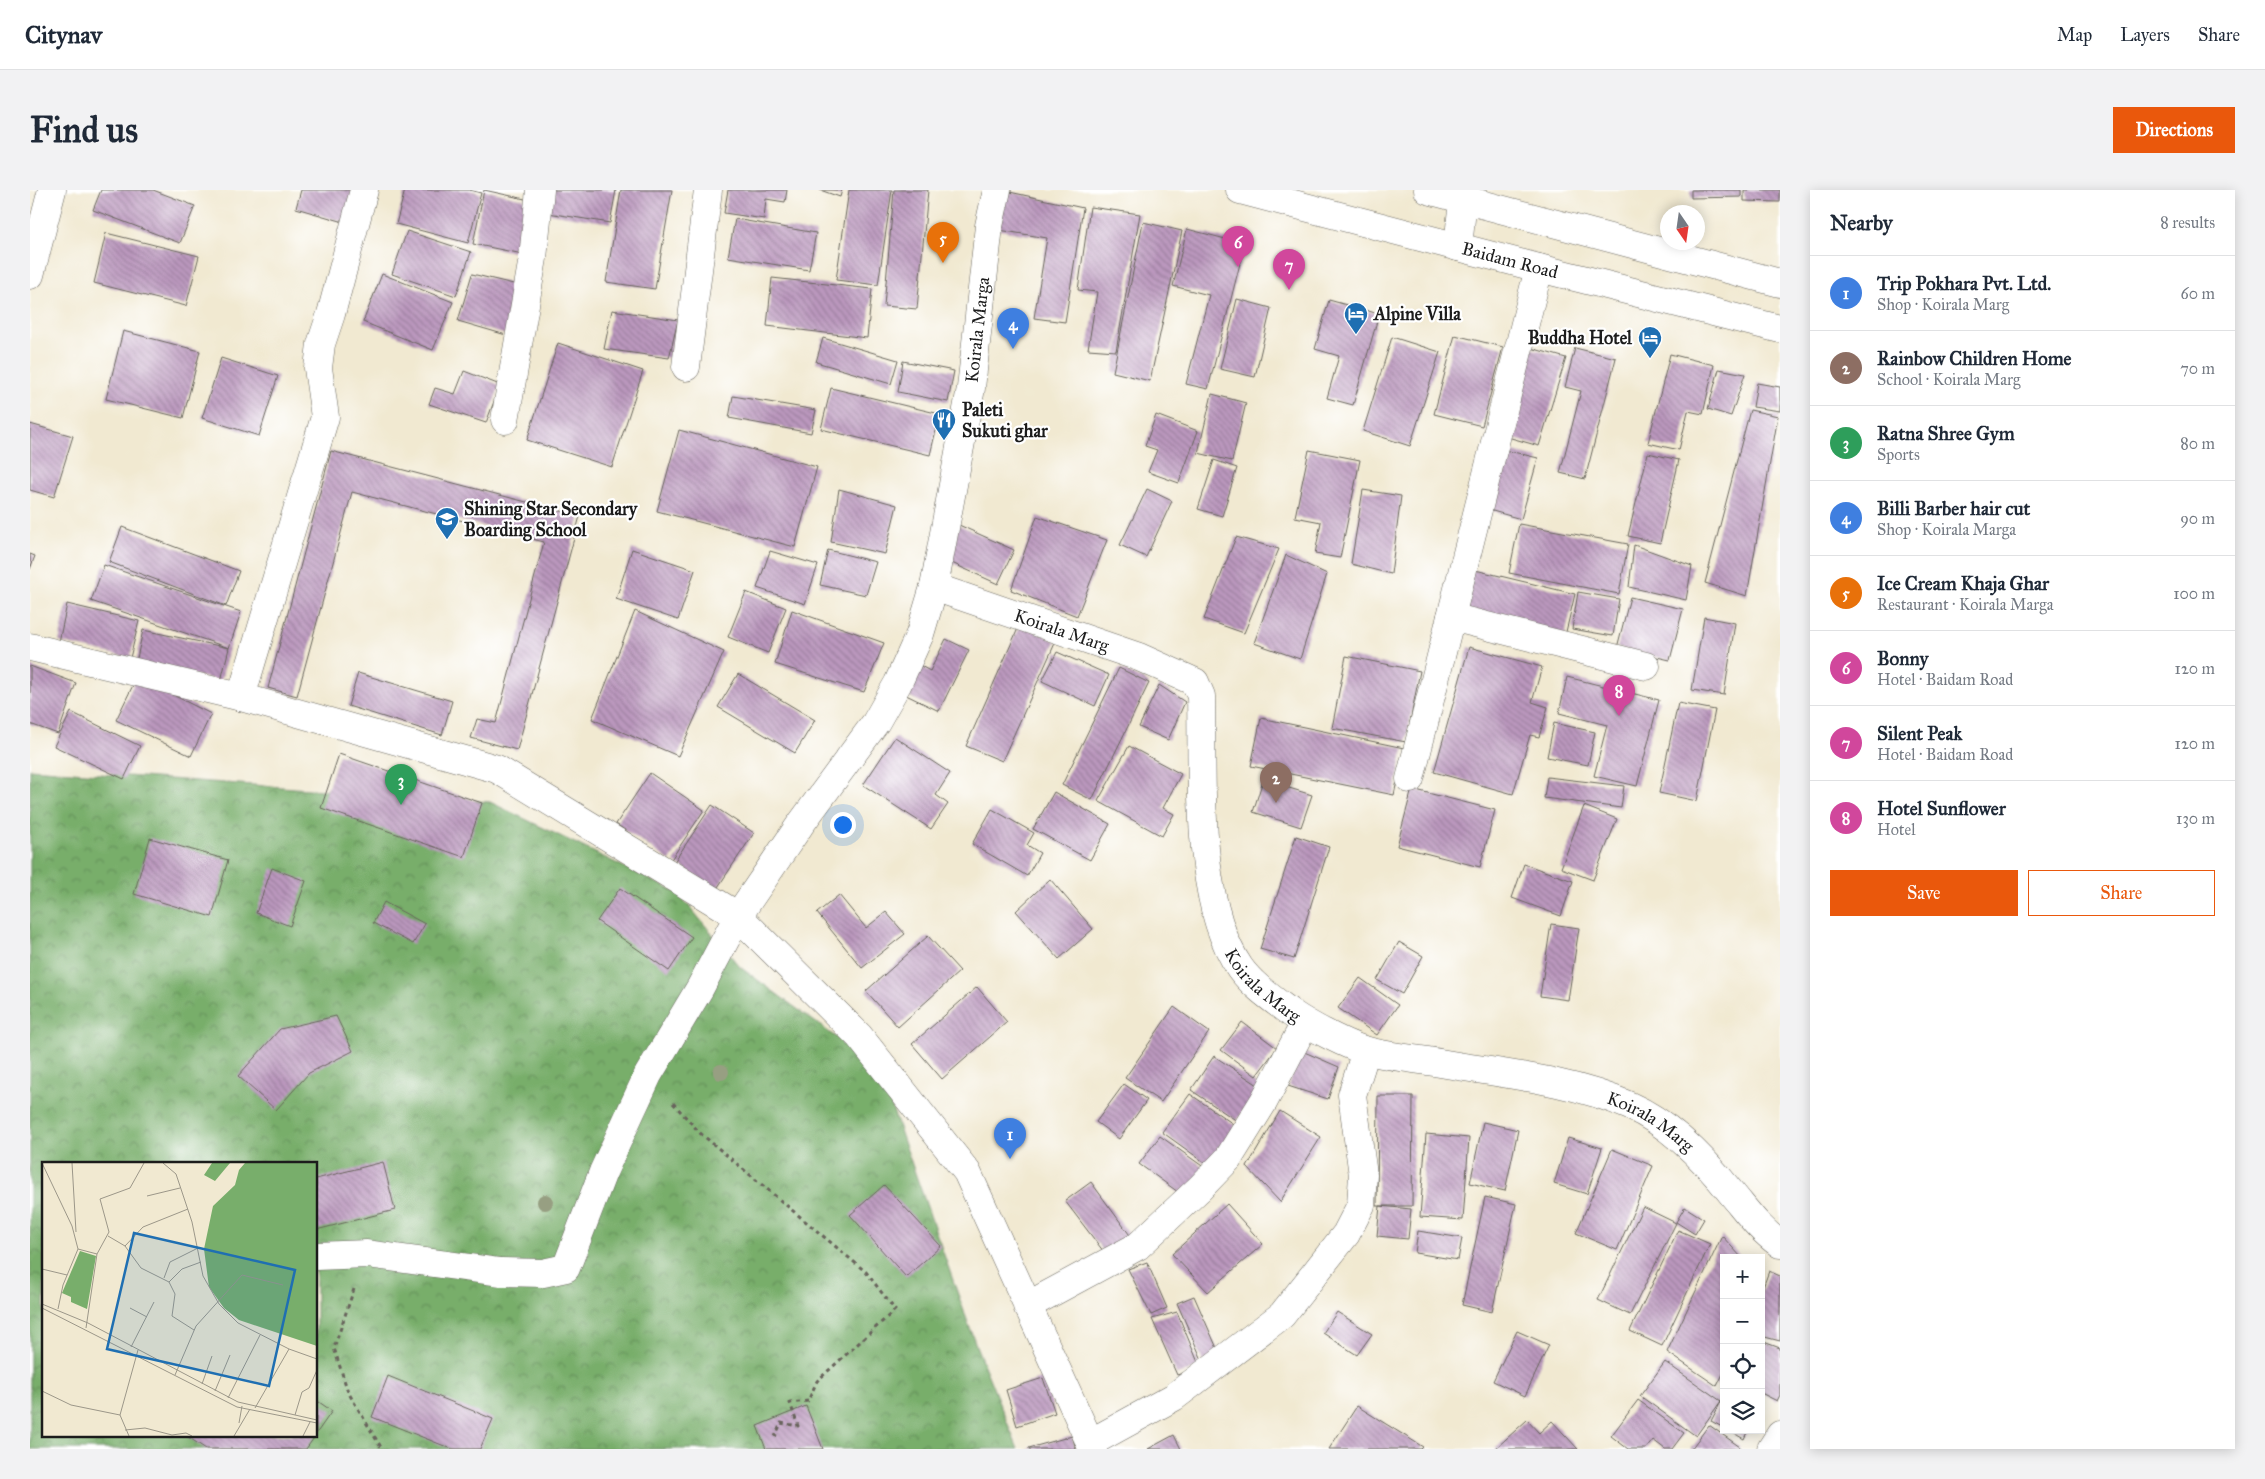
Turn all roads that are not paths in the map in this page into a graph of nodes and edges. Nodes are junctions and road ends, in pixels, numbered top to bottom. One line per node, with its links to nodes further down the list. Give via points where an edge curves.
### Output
1 (52, 190): 11 (street)
2 (364, 190): 20 (street, via 332,314 321,344 318,368 325,416)
3 (540, 190): 15 (street, via 533,258)
4 (708, 190): 14 (street)
5 (997, 190): 16 (street, Koirala Marga, via 989,226 971,388)
6 (1240, 190): 9 (street, Baidam Road)
7 (1428, 190): 8 (street)
8 (1464, 195): 9 (street); 12 (street)
9 (1458, 248): 10 (street, Baidam Road)
10 (1539, 268): 13 (street, Baidam Road); 17 (street)
11 (30, 275)
12 (1780, 283)
13 (1780, 328)
14 (686, 368)
15 (505, 420)
16 (934, 587): 22 (street, Koirala Marga, via 920,634 876,722); 23 (street, Koirala Marg, via 1139,657 1195,682 1201,696 1204,840 1216,913 1240,968 1267,995)
17 (1451, 617): 19 (street); 21 (street)
18 (30, 647): 20 (street)
19 (1646, 666)
20 (241, 697): 22 (street, via 498,769)
21 (1410, 779)
22 (738, 916): 26 (street, Koirala Marga, via 700,988 648,1074 603,1172 566,1268 544,1273 500,1272 367,1254); 27 (street, via 860,1036 966,1172)
23 (1305, 1023): 24 (street, Koirala Marg); 27 (street, via 1228,1160 1138,1246)
24 (1366, 1051): 25 (street, Koirala Marg, via 1570,1085 1632,1107 1689,1147 1751,1219); 29 (street, via 1352,1095 1363,1175 1361,1205 1346,1234 1282,1315 1174,1397)
25 (1780, 1244)
26 (318, 1256)
27 (1027, 1306): 29 (street)
28 (1780, 1435): 30 (street)
29 (1092, 1446)
30 (1771, 1449)

